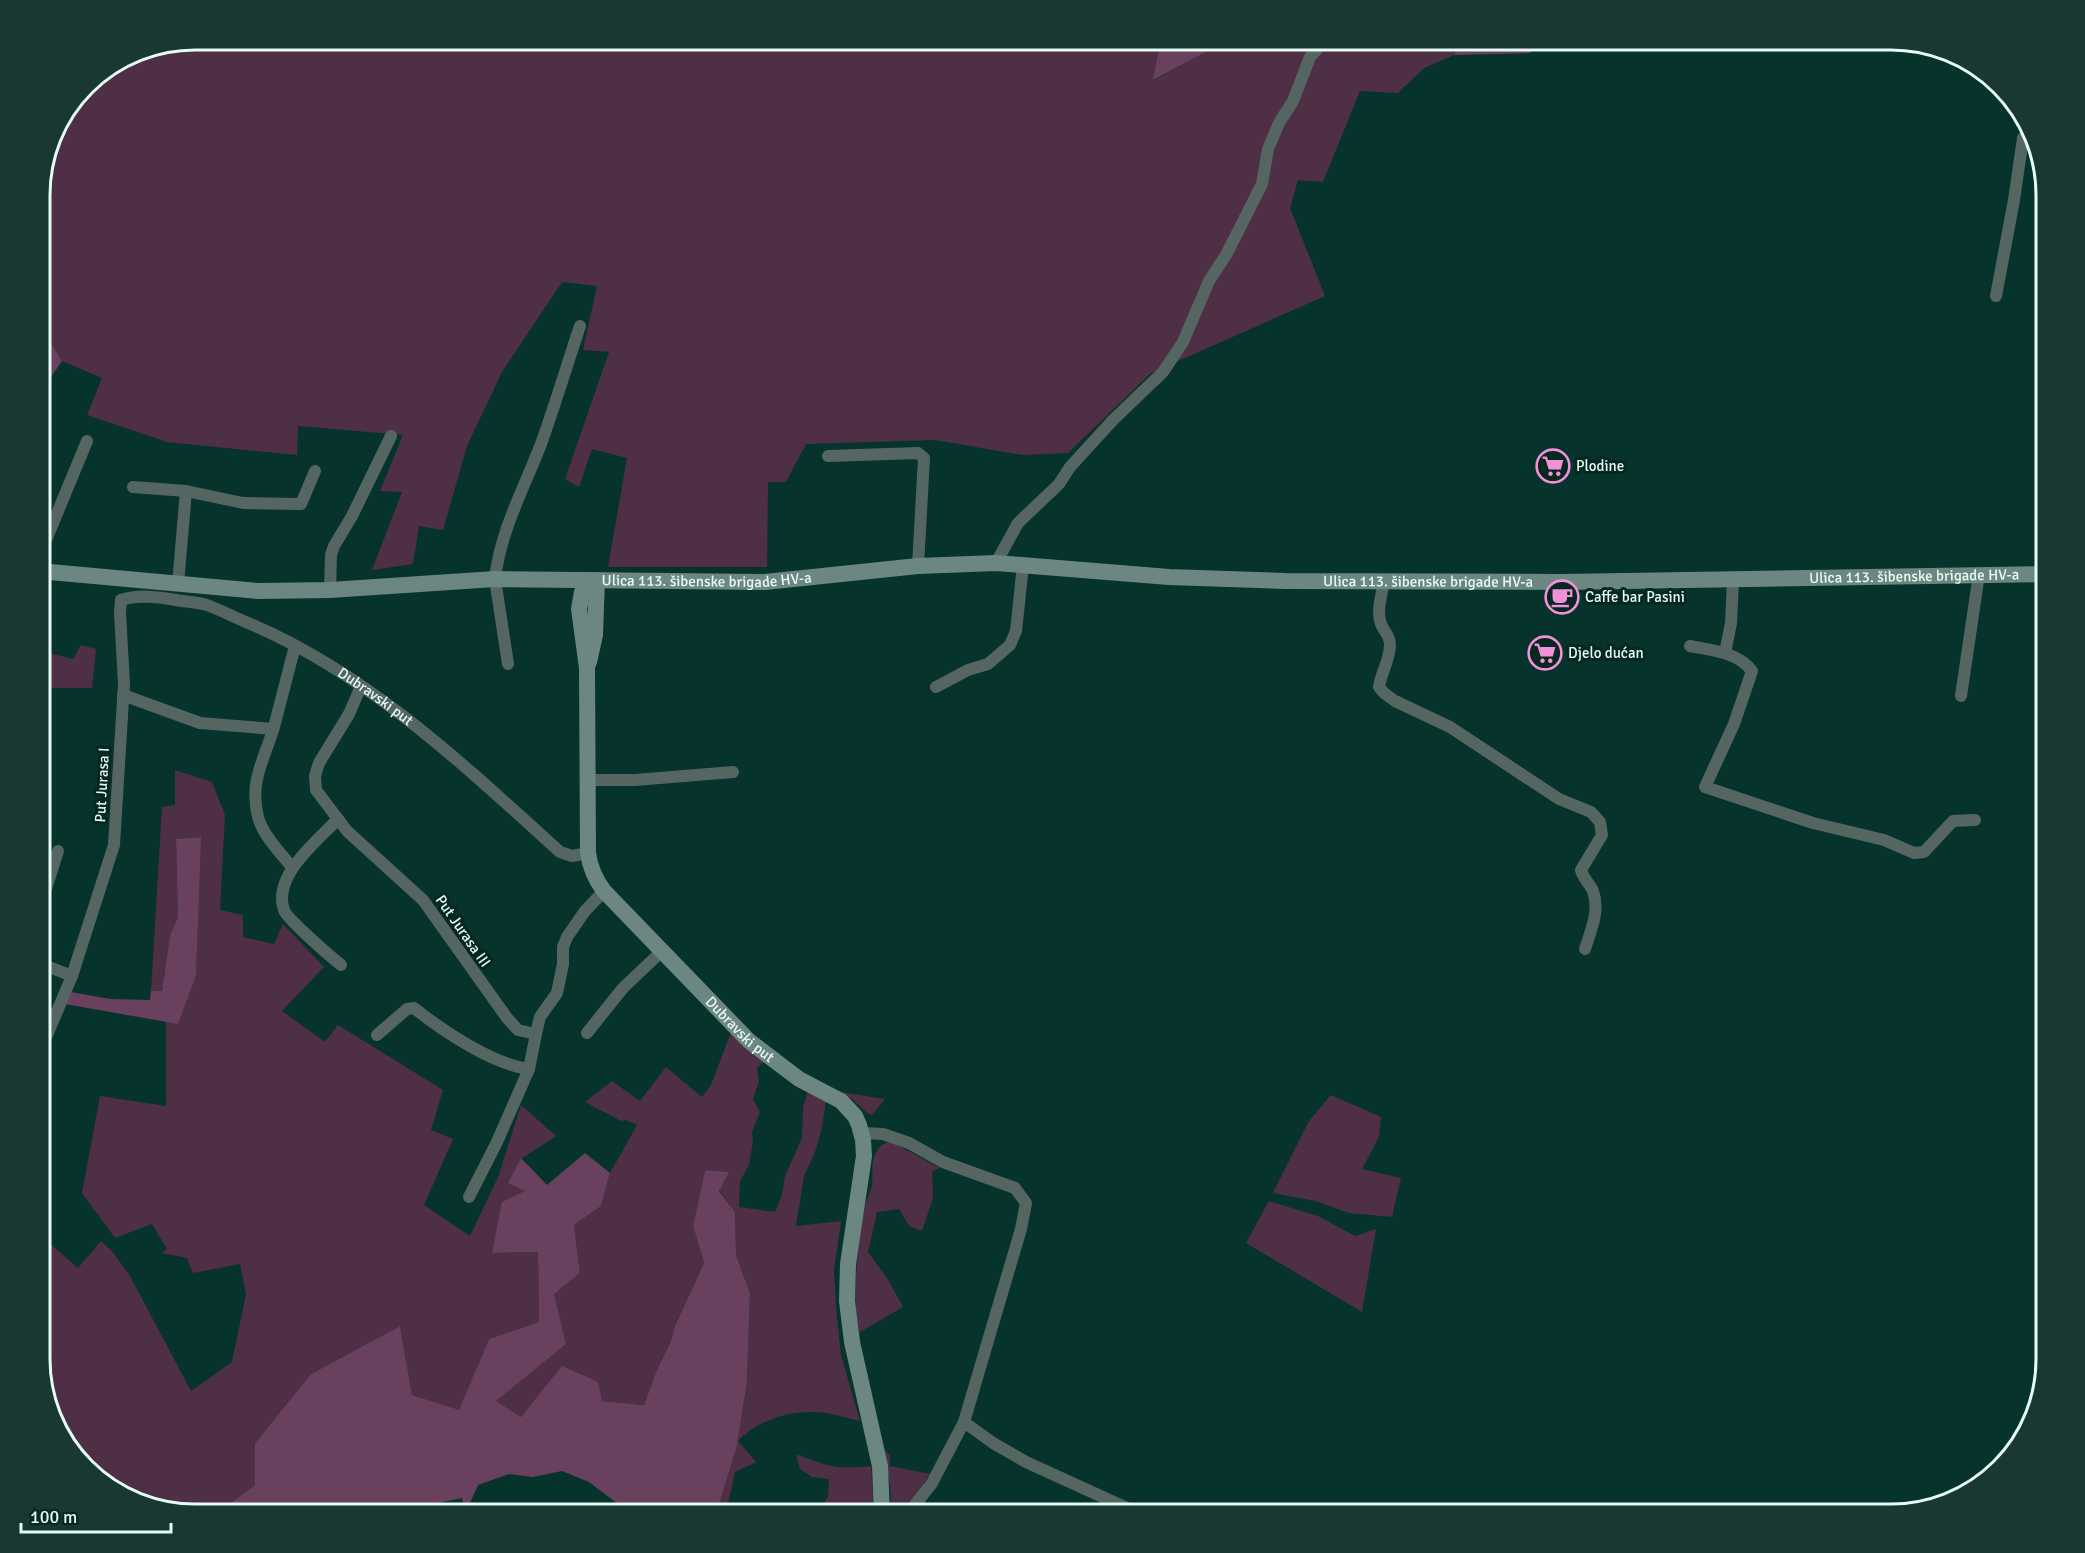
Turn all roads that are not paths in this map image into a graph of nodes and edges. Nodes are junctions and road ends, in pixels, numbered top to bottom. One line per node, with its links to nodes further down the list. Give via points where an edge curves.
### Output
1 (1316, 50): 14 (street, via 1268,149 1262,184 1209,281 1183,342 1163,372 1018,523)
2 (2024, 138): 3 (street)
3 (1996, 296)
4 (580, 326): 20 (street, via 501,547)
5 (391, 436): 26 (street, via 334,546)
6 (87, 441): 12 (street)
7 (828, 456): 16 (street, via 918,453 924,458)
8 (315, 471): 10 (street, via 301,504 243,503)
9 (133, 487): 10 (street)
10 (186, 491): 25 (street)
11 (50, 522): 12 (street)
12 (53, 524): 13 (street)
13 (50, 531)
14 (996, 563): 15 (main road, Ulica 113. šibenske brigade HV-a); 16 (main road, Ulica 113. šibenske brigade HV-a)
15 (1023, 565): 24 (main road, Ulica 113. šibenske brigade HV-a, via 1169,577); 35 (street, via 1016,631 1010,645 988,664)
16 (918, 566): 23 (main road, Ulica 113. šibenske brigade HV-a, via 765,582)
17 (50, 572): 25 (main road, Ulica 113. šibenske brigade HV-a)
18 (1979, 574): 19 (main road, Ulica 113. šibenske brigade HV-a); 21 (main road, Ulica 113. šibenske brigade HV-a); 37 (street)
19 (2036, 574)
20 (495, 579): 22 (main road, Ulica 113. šibenske brigade HV-a); 26 (main road, Ulica 113. šibenske brigade HV-a); 32 (street)
21 (1733, 579): 24 (main road, Ulica 113. šibenske brigade HV-a); 31 (street)
22 (538, 580): 23 (main road, Ulica 113. šibenske brigade HV-a); 28 (main road, via 559,588)
23 (593, 580): 28 (main road, Dubravski put, via 582,592); 33 (main road, Dubravski put, via 595,635)
24 (1384, 581): 48 (street, via 1378,613 1390,646 1380,679 1379,687 1384,693 1450,727 1559,799 1591,812 1600,822 1602,835 1581,870 1592,889 1596,913)
25 (178, 584): 26 (main road, Ulica 113. šibenske brigade HV-a, via 258,591)
26 (330, 590)
27 (130, 596): 29 (street, Dubravski put, via 206,605); 36 (street, Put Jurasa I, via 122,600 120,613)
28 (579, 609): 33 (main road, Dubravski put)
29 (295, 646): 34 (street, Dubravski put); 38 (street)
30 (1690, 646): 31 (street)
31 (1725, 653): 42 (street, via 1752,670 1734,724 1706,787 1813,823 1884,840 1914,853 1924,852 1953,821)
32 (508, 664)
33 (587, 668): 40 (main road, Dubravski put)
34 (361, 686): 41 (street, Put Jurasa III, via 315,776 316,790); 44 (street, Dubravski put, via 416,726 560,852 572,856)
35 (936, 687)
36 (123, 695): 38 (street, via 200,723); 52 (street, Put Jurasa I, via 114,845)
37 (1961, 696)
38 (273, 729): 45 (street, via 256,776 258,819)
39 (733, 772): 40 (street)
40 (589, 780): 44 (main road, Dubravski put)
41 (338, 819): 45 (street); 55 (street, Put Jurasa III, via 423,900 518,1030)
42 (1975, 820)
43 (58, 850): 46 (street)
44 (588, 853): 47 (main road, Dubravski put)
45 (292, 867): 50 (street, via 281,892 284,912)
46 (50, 876)
47 (604, 891): 49 (main road, Dubravski put); 55 (street, via 567,937 557,993 540,1017)
48 (1585, 949)
49 (662, 951): 54 (street, via 616,995); 58 (main road, Dubravski put, via 750,1041 799,1079 841,1101 855,1116)
50 (340, 965)
51 (50, 967): 52 (street)
52 (72, 976): 53 (street, Put Jurasa I)
53 (50, 1028)
54 (587, 1033)
55 (536, 1034): 57 (street)
56 (377, 1035): 57 (street, via 414,1008 444,1032 512,1066)
57 (529, 1069): 59 (street)
58 (862, 1133): 60 (street, via 883,1134 909,1143 943,1162 1015,1188 1026,1203); 61 (main road, via 864,1156 848,1263 847,1301 852,1342 880,1466)
59 (469, 1197)
60 (964, 1422): 62 (street, via 932,1483); 63 (street, via 1026,1462)
61 (882, 1504)
62 (916, 1504)
63 (1118, 1504)

